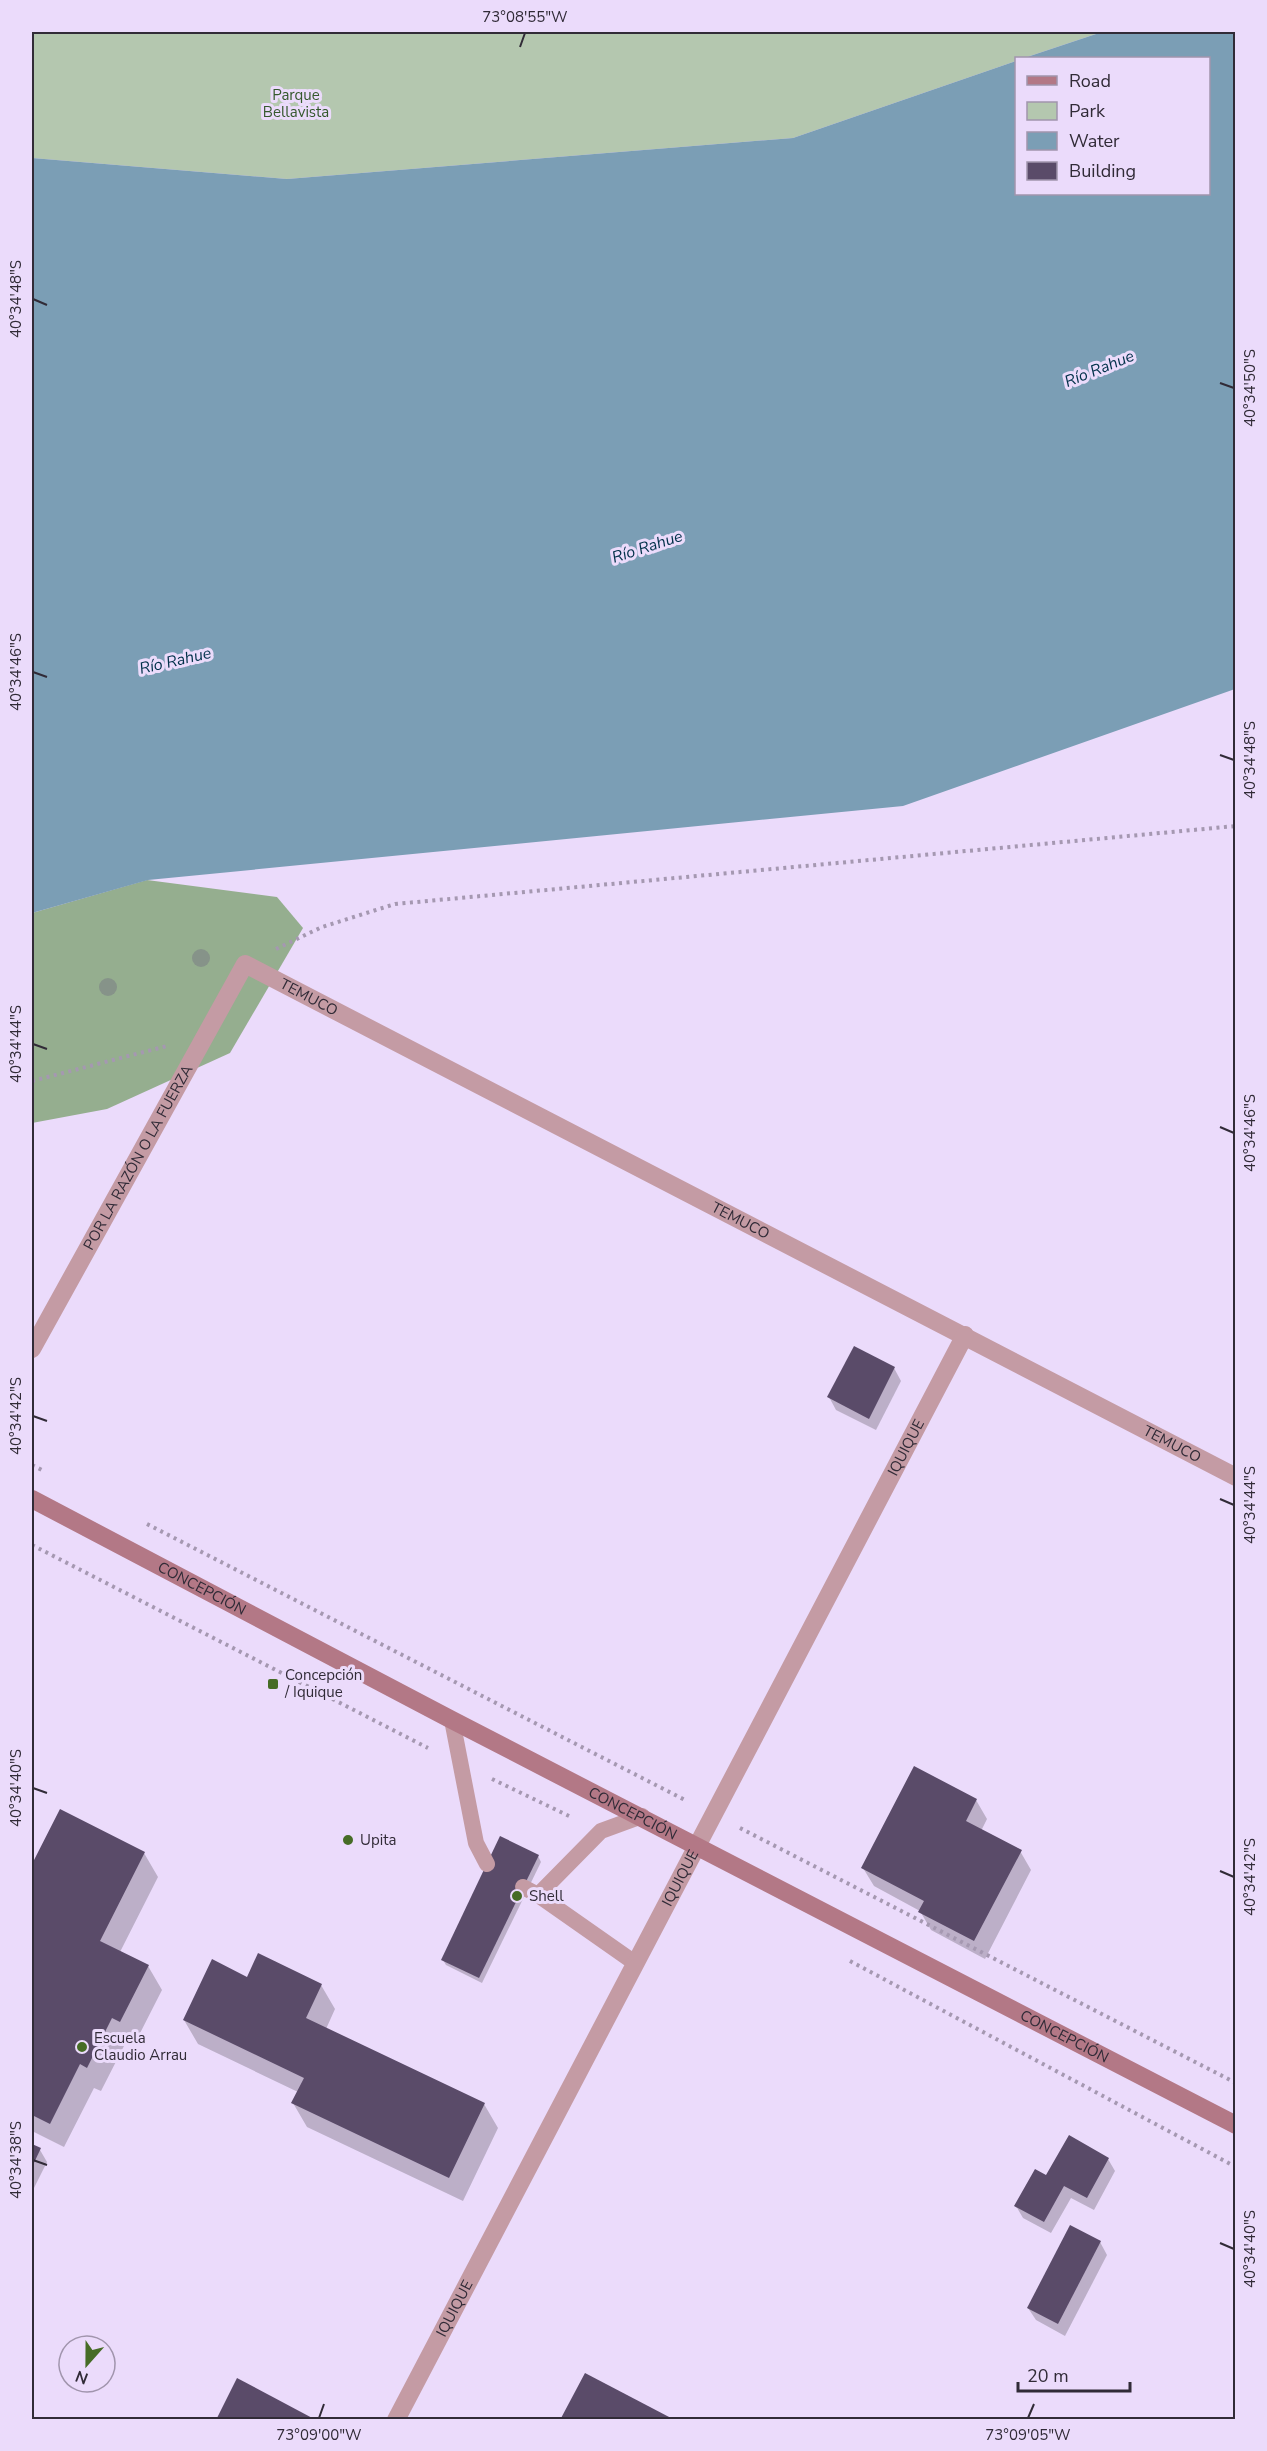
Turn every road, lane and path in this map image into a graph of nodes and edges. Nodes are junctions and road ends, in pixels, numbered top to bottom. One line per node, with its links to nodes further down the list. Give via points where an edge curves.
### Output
1 (1236, 826): 2 (path, via 395,904 322,927)
2 (245, 964): 5 (street, TEMUCO); 6 (street, POR LA RAZÓN O LA FUERZA)
3 (169, 1046): 4 (path)
4 (32, 1081)
5 (964, 1335): 9 (street, TEMUCO); 15 (street, IQUIQUE)
6 (32, 1350)
7 (32, 1465): 8 (path)
8 (53, 1476)
9 (1236, 1477)
10 (32, 1500): 13 (main road, CONCEPCIÓN)
11 (138, 1519): 15 (path)
12 (32, 1545): 14 (path)
13 (452, 1720): 14 (lane); 16 (main road, CONCEPCIÓN)
14 (461, 1764): 17 (path); 19 (lane, via 476,1843)
15 (713, 1814): 18 (street, IQUIQUE); 22 (path)
16 (642, 1816): 17 (lane); 18 (main road, CONCEPCIÓN)
17 (601, 1831): 21 (lane, via 531,1891)
18 (697, 1845): 21 (street, IQUIQUE); 23 (main road, CONCEPCIÓN)
19 (487, 1864)
20 (839, 1955): 24 (path)
21 (635, 1963): 25 (street, IQUIQUE)
22 (1236, 2083)
23 (1236, 2125)
24 (1236, 2167)
25 (396, 2420)

